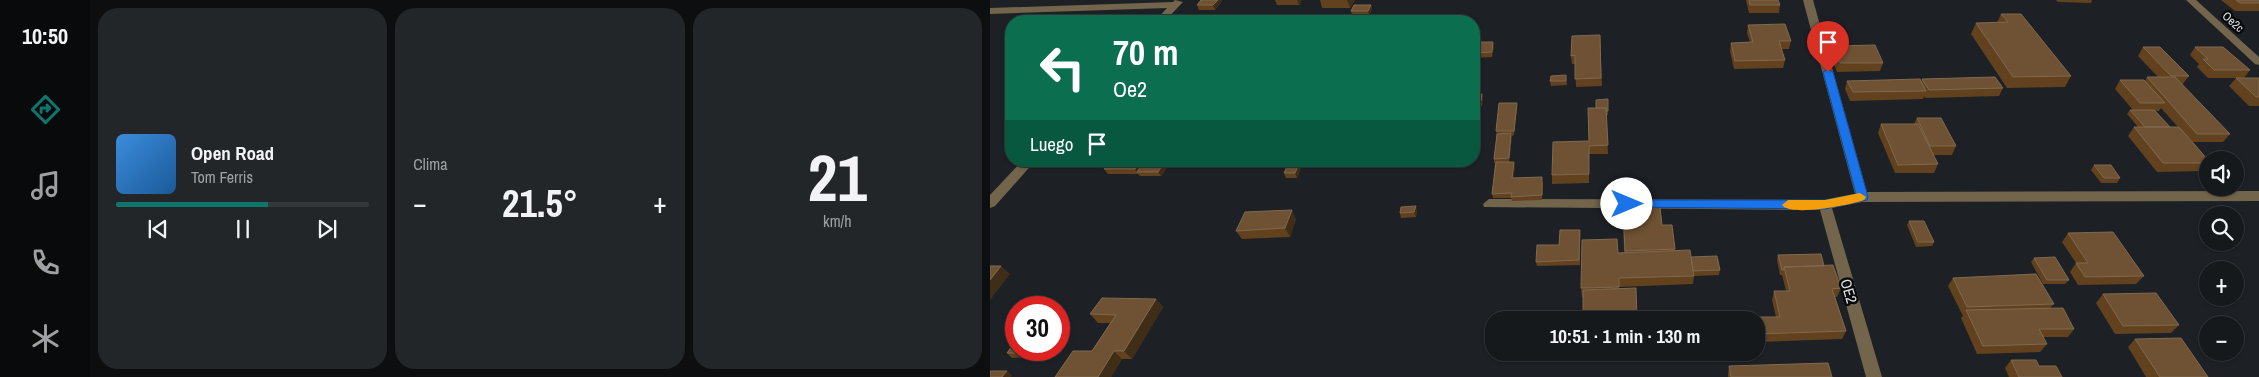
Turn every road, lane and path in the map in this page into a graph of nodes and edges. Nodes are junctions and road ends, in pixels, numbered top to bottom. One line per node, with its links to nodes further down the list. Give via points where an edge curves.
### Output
1 (1808, 0): 9 (street)
2 (2191, 0): 6 (street, Oe2c)
3 (1178, 2): 4 (street); 5 (street)
4 (990, 10)
5 (1166, 15)
6 (2259, 62)
7 (1023, 167): 10 (street)
8 (2259, 196): 9 (street)
9 (1862, 197): 12 (street)
10 (990, 203)
11 (1489, 204): 12 (street)
12 (1825, 205): 13 (street, OE2)
13 (1874, 377)

